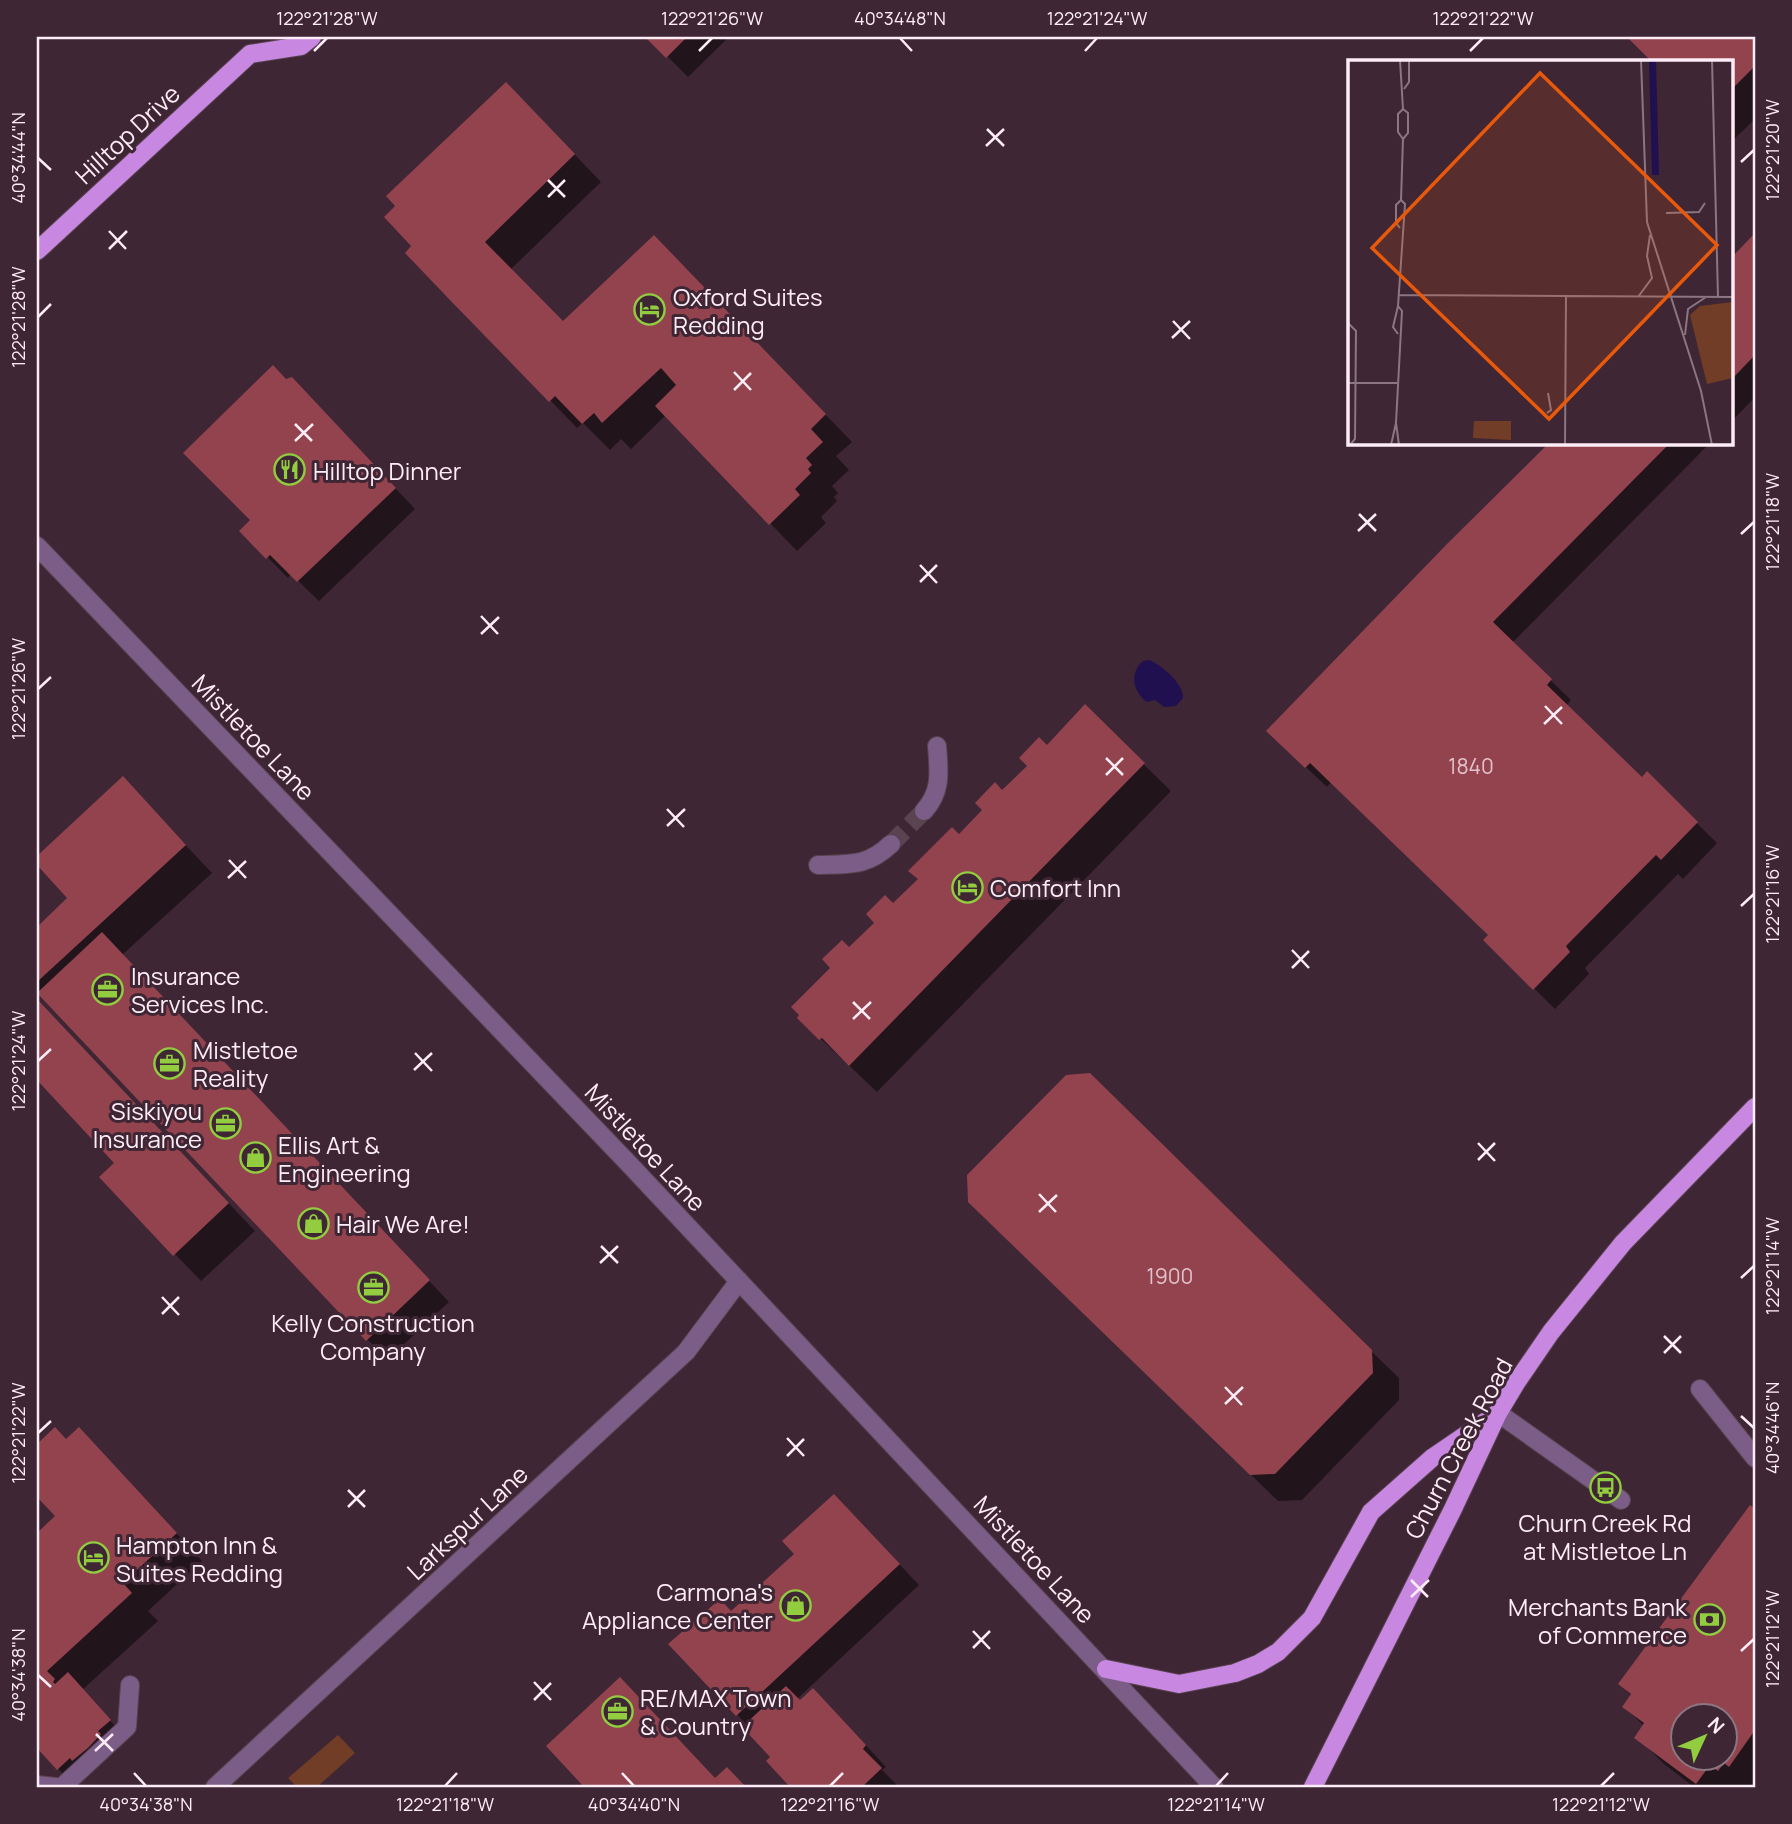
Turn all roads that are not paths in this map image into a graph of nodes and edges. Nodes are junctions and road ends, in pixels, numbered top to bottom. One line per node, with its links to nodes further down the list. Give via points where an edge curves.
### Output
1 (312, 37): 2 (main road, Hilltop Drive, via 301,46)
2 (251, 45): 3 (main road, Hilltop Drive)
3 (37, 251)
4 (37, 547): 10 (street, Mistletoe Lane)
5 (937, 746): 6 (street, via 940,783)
6 (924, 811)
7 (891, 844): 8 (street, via 859,864)
8 (818, 865)
9 (1755, 1107): 12 (main road, Churn Creek Road, via 1623,1243 1550,1332)
10 (739, 1280): 15 (street, Mistletoe Lane); 20 (street, Larkspur Lane, via 686,1352)
11 (1700, 1389): 13 (street)
12 (1498, 1413): 14 (street); 15 (main road, via 1432,1458 1371,1512 1312,1618 1278,1652 1235,1673 1179,1684); 22 (main road, Churn Creek Road)
13 (1755, 1458)
14 (1621, 1500)
15 (1105, 1670): 21 (street, Mistletoe Lane)
16 (130, 1685): 19 (street, via 127,1727)
17 (37, 1785): 18 (street)
18 (56, 1787)
19 (62, 1787)
20 (215, 1787)
21 (1214, 1787)
22 (1314, 1787)

